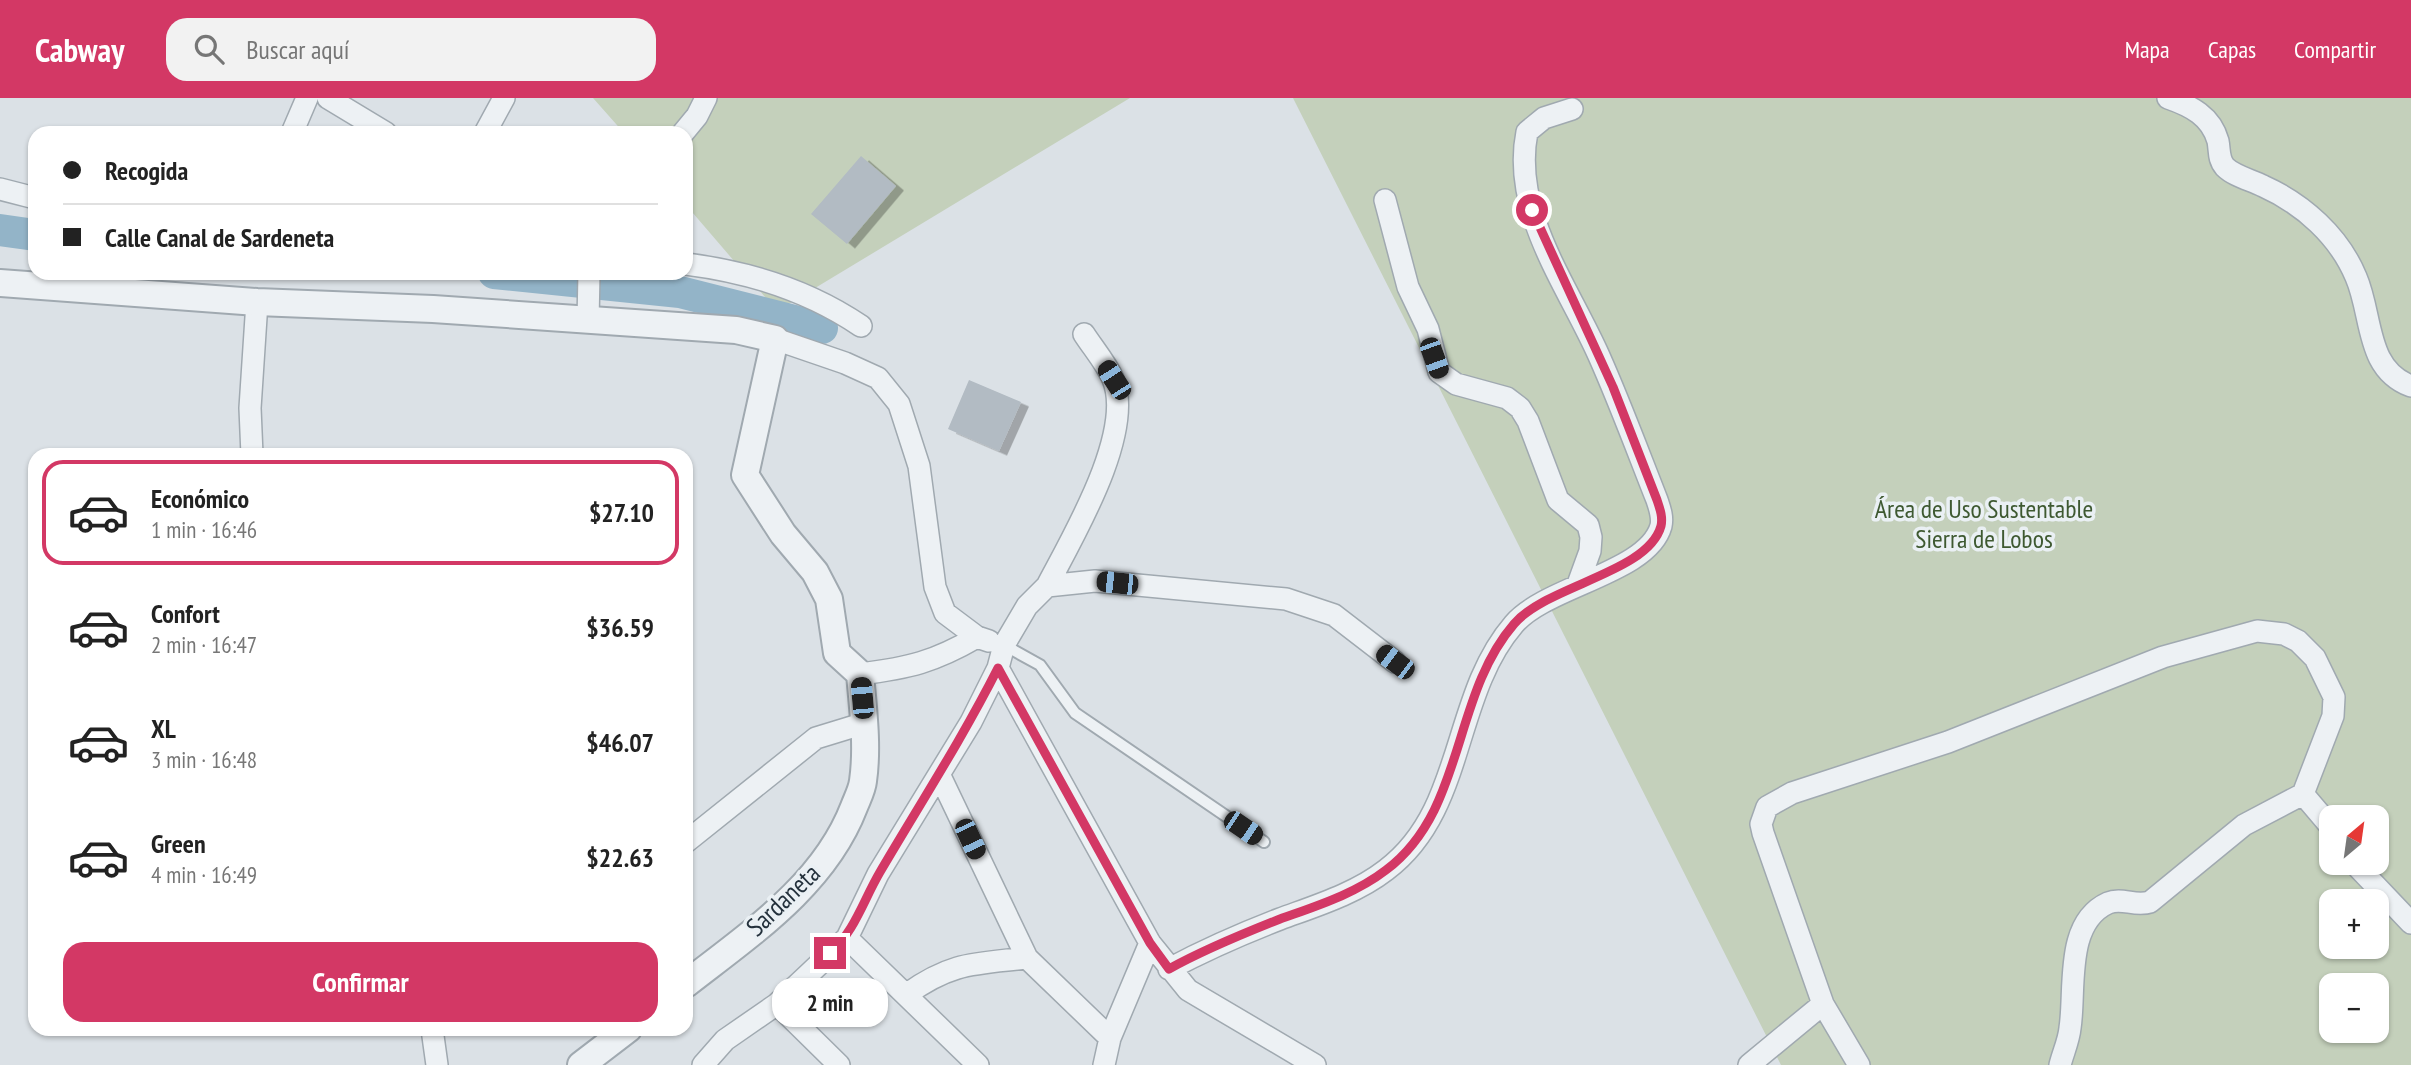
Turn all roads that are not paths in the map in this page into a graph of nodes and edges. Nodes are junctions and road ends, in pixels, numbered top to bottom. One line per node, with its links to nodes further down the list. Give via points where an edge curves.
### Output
1 (307, 98): 7 (street)
2 (328, 98): 8 (street)
3 (504, 98): 9 (street)
4 (706, 98): 10 (street)
5 (2168, 98): 22 (street, via 2204,116 2214,130 2226,169 2266,187 2331,234 2356,276 2380,364)
6 (1572, 109): 24 (street, via 1544,118 1527,132 1526,191 1538,229 1613,387 1662,516 1660,528 1637,555 1617,569)
7 (295, 126)
8 (374, 126)
9 (489, 126)
10 (689, 126)
11 (0, 189): 12 (street)
12 (28, 196)
13 (1385, 200): 24 (street, via 1408,286 1428,329 1439,372 1456,384 1507,398 1520,408 1558,500 1587,525 1590,551)
14 (693, 266): 19 (street, via 784,285 832,306)
15 (589, 280): 18 (street)
16 (0, 283): 17 (street)
17 (257, 302): 18 (street); 23 (street)
18 (588, 311): 21 (street)
19 (861, 326)
20 (1084, 334): 25 (street, via 1114,380 1118,419 1092,501)
21 (775, 339): 26 (street, via 878,378 899,404 919,466 934,587 945,613); 30 (street, via 745,475 783,534 815,572 830,599 837,653)
22 (2411, 386)
23 (252, 448)
24 (1578, 584): 42 (street, via 1534,606 1500,641 1471,702 1439,804 1407,851 1385,871 1338,897 1211,946)
25 (1047, 586): 27 (street, via 1027,606); 28 (street, via 1095,580 1286,599 1334,615)
26 (977, 637): 27 (street); 30 (street, via 911,667)
27 (1004, 645): 29 (street); 36 (lane, via 1040,665 1075,713)
28 (1395, 662)
29 (998, 668): 32 (street); 40 (street)
30 (860, 674): 31 (street, Sardaneta)
31 (864, 723): 35 (street, via 816,738); 43 (street, Sardaneta, via 863,783 844,834 812,878)
32 (940, 776): 39 (street, via 878,874); 41 (street)
33 (2303, 794): 34 (street); 45 (street, via 2333,716 2334,697 2315,658 2298,641 2257,631 2162,657 1948,742 1792,793 1767,807 1761,824); 59 (street, via 2244,825 2150,902 2115,900 2095,912 2078,942 2070,1030)
34 (2319, 813)
35 (693, 836)
36 (1264, 842)
37 (2365, 875): 38 (street)
38 (2411, 923)
39 (848, 938): 44 (street); 46 (street)
40 (1150, 943): 42 (street); 49 (street)
41 (1027, 958): 44 (street, via 935,974); 49 (street)
42 (1169, 969): 56 (street, via 1188,990)
43 (693, 979)
44 (908, 994): 54 (street)
45 (1823, 1003): 57 (street); 58 (street)
46 (777, 1004): 52 (street, via 725,1040); 53 (street)
47 (433, 1036): 50 (street)
48 (619, 1036): 51 (street)
49 (1110, 1038): 55 (street)
50 (437, 1065)
51 (581, 1065)
52 (703, 1065)
53 (839, 1065)
54 (978, 1065)
55 (1104, 1065)
56 (1315, 1065)
57 (1749, 1065)
58 (1859, 1065)
59 (2060, 1065)

